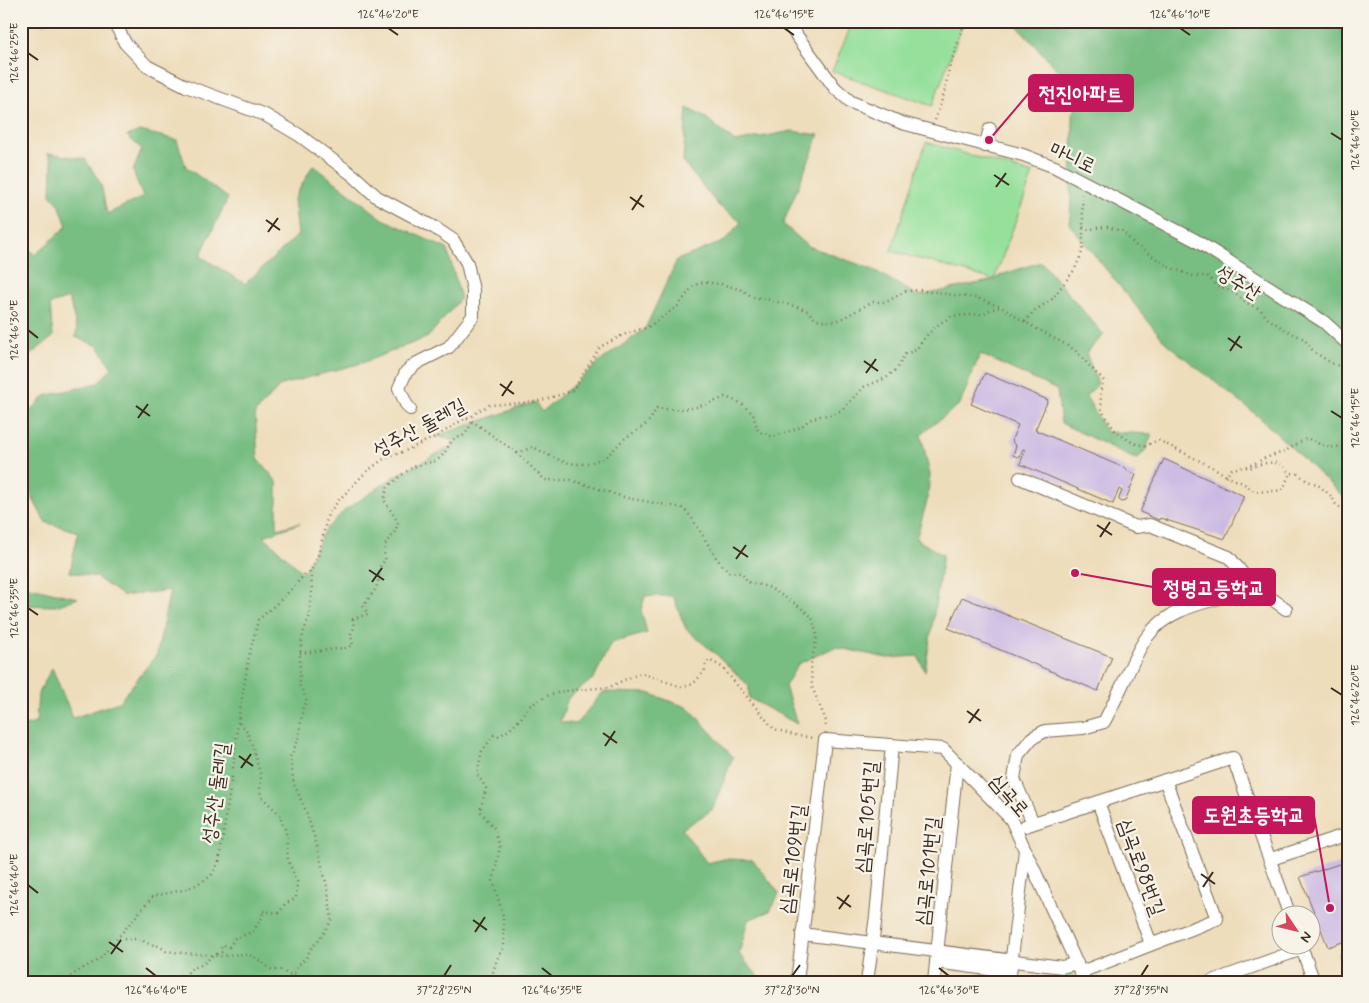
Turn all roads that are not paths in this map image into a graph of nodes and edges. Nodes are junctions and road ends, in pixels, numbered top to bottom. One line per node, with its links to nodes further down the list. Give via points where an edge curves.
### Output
1 (114, 21): 6 (street, via 125,43 147,66 186,86 265,115 299,135 377,196 453,240 467,263 473,290 473,316 449,347 406,372 400,388)
2 (786, 21): 4 (street, 마니로, via 835,88 851,102 902,123)
3 (990, 129): 4 (street)
4 (985, 146): 5 (street, 마니로, via 1055,167 1195,240 1324,322)
5 (1348, 344)
6 (410, 409)
7 (1020, 478): 8 (street, via 1136,527 1150,525 1229,557)
8 (1251, 584): 9 (street); 15 (street, via 1246,591 1180,611 1151,631 1104,722 1083,728 1045,731 1032,738 1018,755 1014,779)
9 (1286, 609)
10 (825, 740): 11 (street, 심곡로); 21 (street, 심곡로109번길)
11 (892, 745): 12 (street, 심곡로, via 942,748); 22 (street, 심곡로105번길)
12 (957, 763): 16 (street, 심곡로, via 1011,819); 26 (street, 심곡로101번길)
13 (1165, 780): 14 (street, 심곡로98번길); 19 (street, 심곡로98번길, via 1233,758); 23 (street, 심곡로98번길, via 1217,919)
14 (1098, 802): 15 (street, 심곡로98번길); 23 (street, 심곡로98번길)
15 (1033, 823): 16 (street, 심곡로98번길)
16 (1016, 829): 18 (street, 심곡로)
17 (1348, 834): 19 (street)
18 (1025, 850): 27 (street); 28 (street, 심곡로)
19 (1270, 859): 20 (street)
20 (1286, 906)
21 (802, 934): 22 (street, 심곡로98번길); 29 (street, 심곡로109번길)
22 (872, 943): 26 (street, 심곡로98번길); 30 (street, 심곡로105번길)
23 (1151, 944): 28 (street, 심곡로98번길)
24 (1278, 956): 32 (street)
25 (1305, 956): 33 (street)
26 (937, 957): 27 (street, 심곡로98번길); 31 (street, 심곡로101번길)
27 (1010, 971): 28 (street, 심곡로98번길, via 1062,967)
28 (1081, 972)
29 (797, 982)
30 (867, 982)
31 (934, 982)
32 (1210, 982)
33 (1314, 982)

